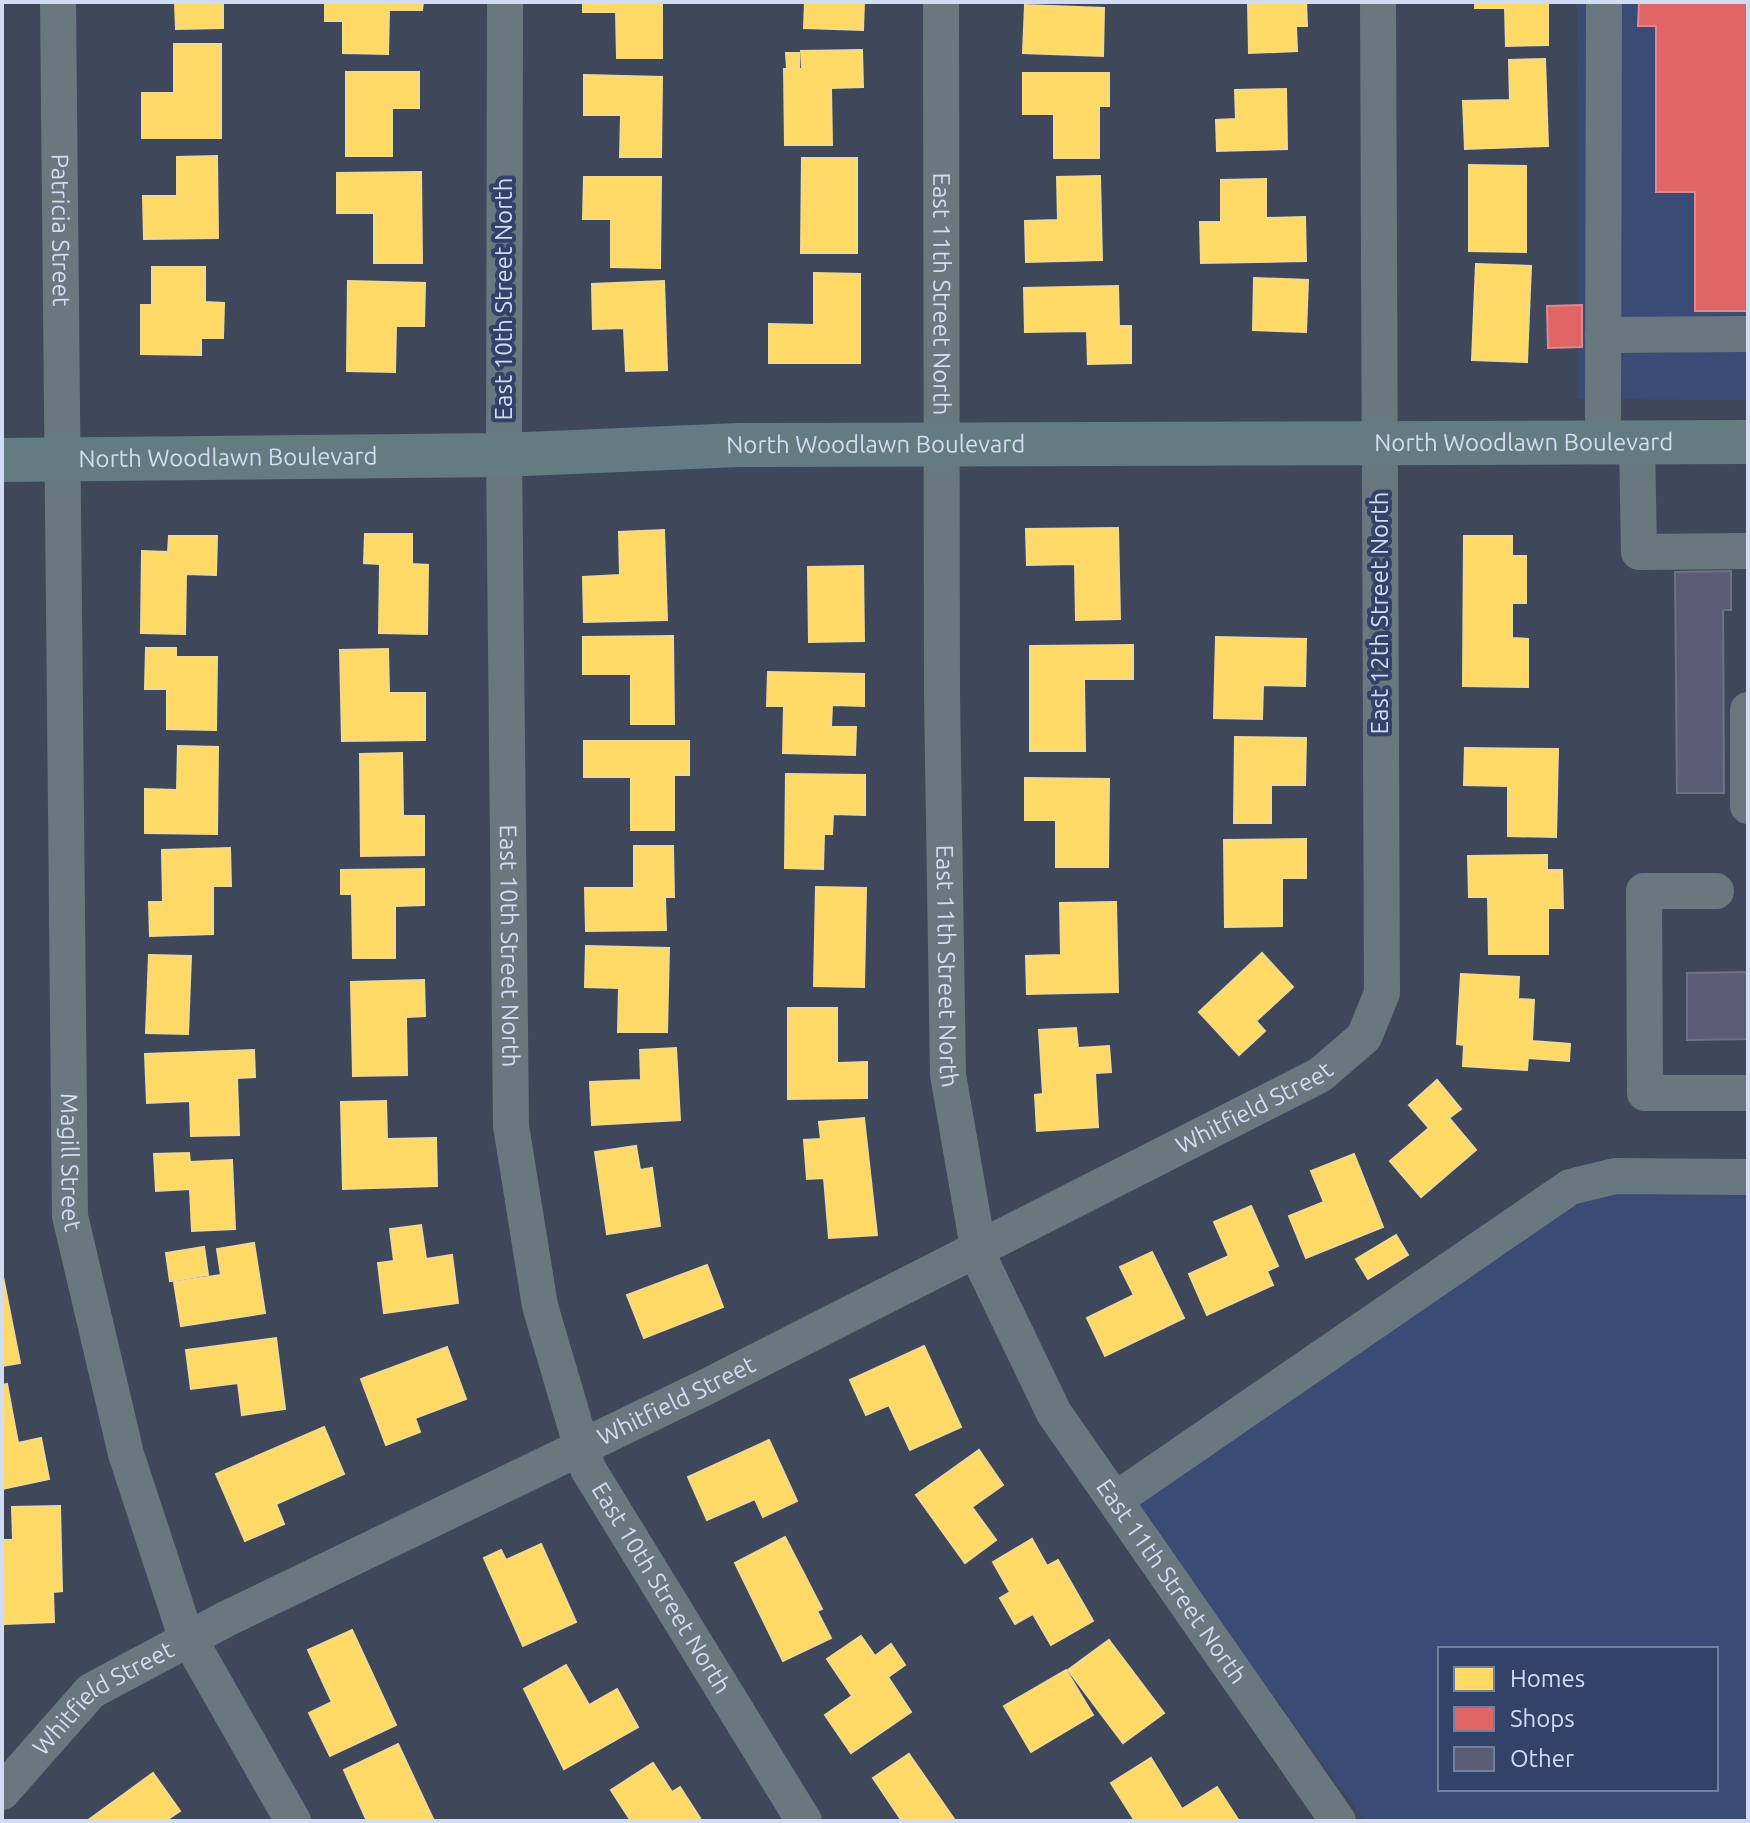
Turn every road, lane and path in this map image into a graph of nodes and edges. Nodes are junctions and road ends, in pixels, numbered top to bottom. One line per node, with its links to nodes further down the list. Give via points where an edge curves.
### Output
1 (58, 2): 13 (street, Patricia Street)
2 (505, 2): 12 (street, East 10th Street North)
3 (941, 2): 11 (street, East 11th Street North)
4 (1378, 2): 8 (street, East 12th Street North)
5 (1604, 2): 7 (street)
6 (1748, 334): 7 (street)
7 (1603, 335): 9 (street)
8 (1380, 441): 9 (main road, North Woodlawn Boulevard); 11 (main road, North Woodlawn Boulevard); 19 (street, East 12th Street North, via 1382,993)
9 (1620, 441): 10 (main road, North Woodlawn Boulevard); 15 (street, via 1639,552)
10 (1748, 442)
11 (941, 443): 12 (main road, North Woodlawn Boulevard); 22 (street, East 11th Street North, via 948,1075)
12 (504, 455): 13 (main road, North Woodlawn Boulevard); 23 (street, East 10th Street North, via 511,1126 540,1306)
13 (62, 459): 14 (main road, North Woodlawn Boulevard); 25 (street, Magill Street, via 70,1216 126,1454)
14 (2, 460)
15 (1748, 551)
16 (1748, 710): 17 (street)
17 (1748, 806)
18 (1716, 891): 20 (street, via 1644,891 1645,1093)
19 (1368, 1028): 22 (street, Whitfield Street, via 1320,1075)
20 (1748, 1093)
21 (1748, 1177): 24 (street, via 1615,1176 1570,1187)
22 (979, 1250): 23 (street, Whitfield Street); 24 (street, East 11th Street North, via 1054,1413)
23 (582, 1447): 25 (street, Whitfield Street); 28 (street, East 10th Street North, via 588,1469)
24 (1115, 1500): 29 (street, East 11th Street North)
25 (189, 1639): 26 (street, Whitfield Street, via 91,1691); 27 (street, Magill Street)
26 (2, 1792)
27 (293, 1821)
28 (804, 1821)
29 (1338, 1821)

